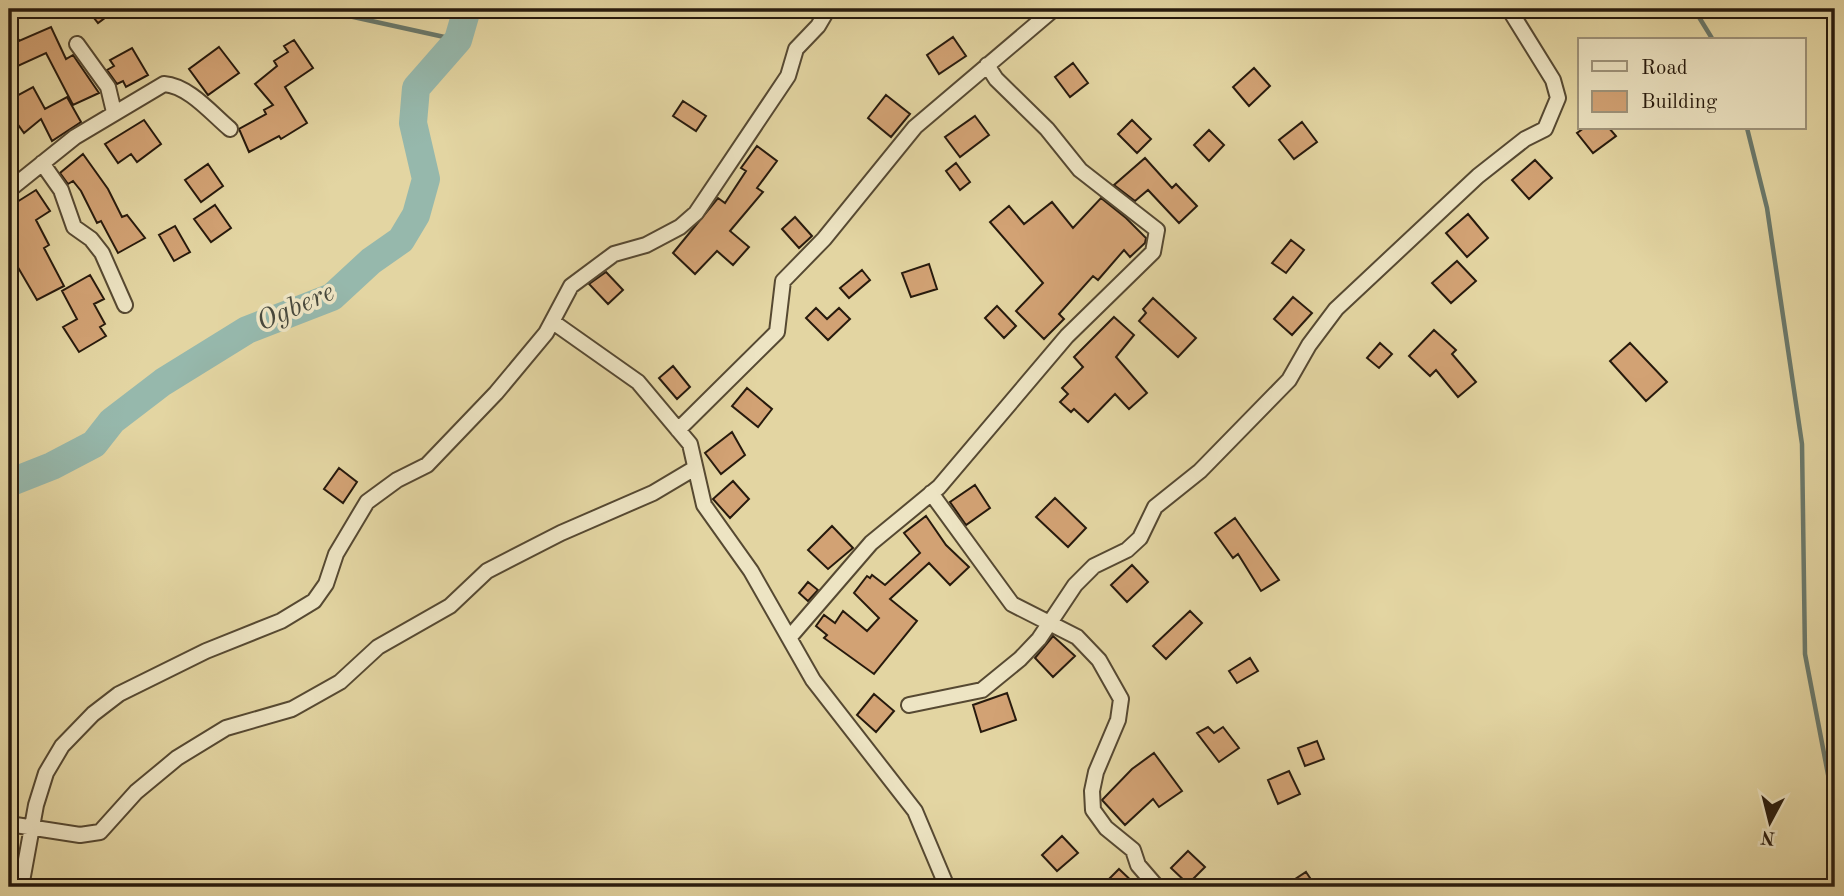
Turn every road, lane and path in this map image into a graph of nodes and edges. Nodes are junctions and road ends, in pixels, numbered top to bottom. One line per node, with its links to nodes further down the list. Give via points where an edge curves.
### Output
1 (828, 9): 11 (street, via 796,49 788,76 696,213 681,227 646,245 614,254 591,269 571,286)
2 (1054, 9): 5 (street)
3 (1509, 9): 15 (street, via 1553,80 1558,98 1545,129 1478,176 1336,309 1289,380 1200,471 1155,507 1140,538 1094,566 1075,584)
4 (77, 44): 6 (street, via 108,87)
5 (987, 65): 12 (street, via 915,127 824,239 782,281 777,332); 14 (street, via 1080,170 1157,230 1157,240 1153,252 1067,336)
6 (114, 112): 7 (street, via 146,92 174,85); 8 (street)
7 (230, 129)
8 (42, 163): 9 (street); 10 (street, via 61,190 74,227 102,253)
9 (9, 190)
10 (125, 305)
11 (553, 322): 12 (street, via 638,382); 19 (street, via 496,393 427,465 368,502 314,601 281,621 206,650 119,694 93,714 62,746 46,773)
12 (678, 430): 13 (street, via 690,444)
13 (695, 468): 16 (street, via 704,505 751,571); 19 (street, via 653,493 487,571 450,606 378,647 340,682 292,709 216,734 136,792 100,832 80,835)
14 (931, 494): 15 (street, via 1012,604); 16 (street, via 871,543)
15 (1051, 622): 17 (street, via 1020,659 982,690); 22 (street, via 1077,637 1099,660 1121,699 1118,720 1092,790 1093,810 1106,828 1133,850 1139,866)
16 (789, 638): 21 (street, via 813,680 915,811)
17 (909, 705)
18 (9, 824): 19 (street)
19 (31, 830): 20 (street)
20 (21, 887)
21 (947, 887)
22 (1157, 887)

